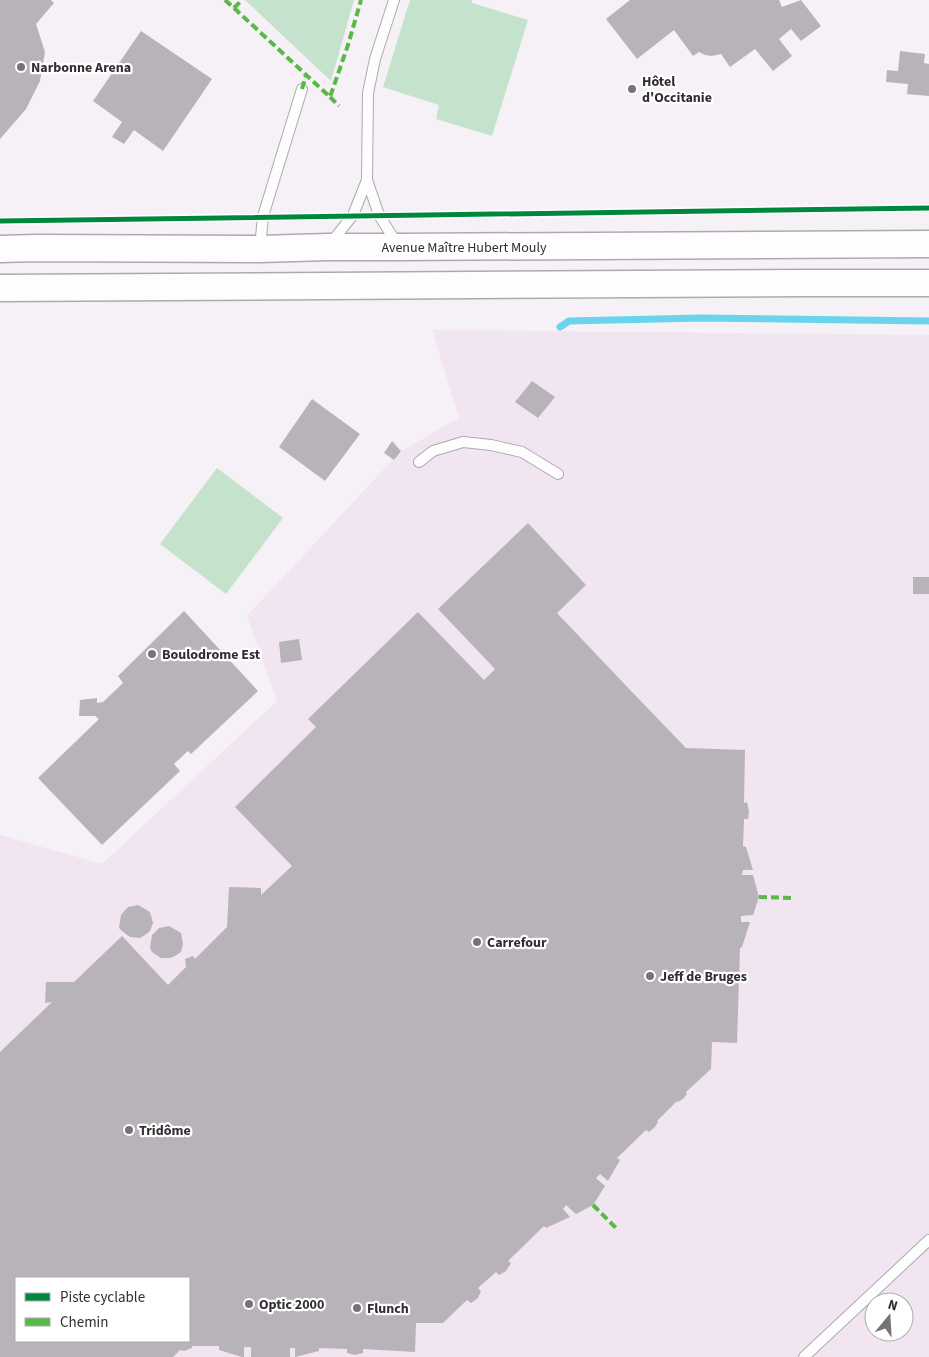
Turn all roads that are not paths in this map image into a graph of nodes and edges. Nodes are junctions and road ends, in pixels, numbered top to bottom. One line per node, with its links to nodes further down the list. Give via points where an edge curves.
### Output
1 (394, 0): 3 (lane, via 368,92)
2 (302, 89): 8 (lane, via 263,216)
3 (367, 180): 5 (lane, via 353,216); 6 (lane, via 379,214)
4 (929, 244): 6 (main road, Avenue Maître Hubert Mouly)
5 (328, 247): 6 (main road, Avenue Maître Hubert Mouly); 8 (main road, Avenue Maître Hubert Mouly)
6 (399, 248)
7 (0, 249): 8 (main road, Avenue Maître Hubert Mouly)
8 (260, 249)
9 (929, 283): 10 (main road)
10 (0, 288)
11 (419, 462): 12 (lane, via 433,451 463,442 522,452)
12 (558, 474)
13 (929, 1240): 14 (lane)
14 (804, 1357)

